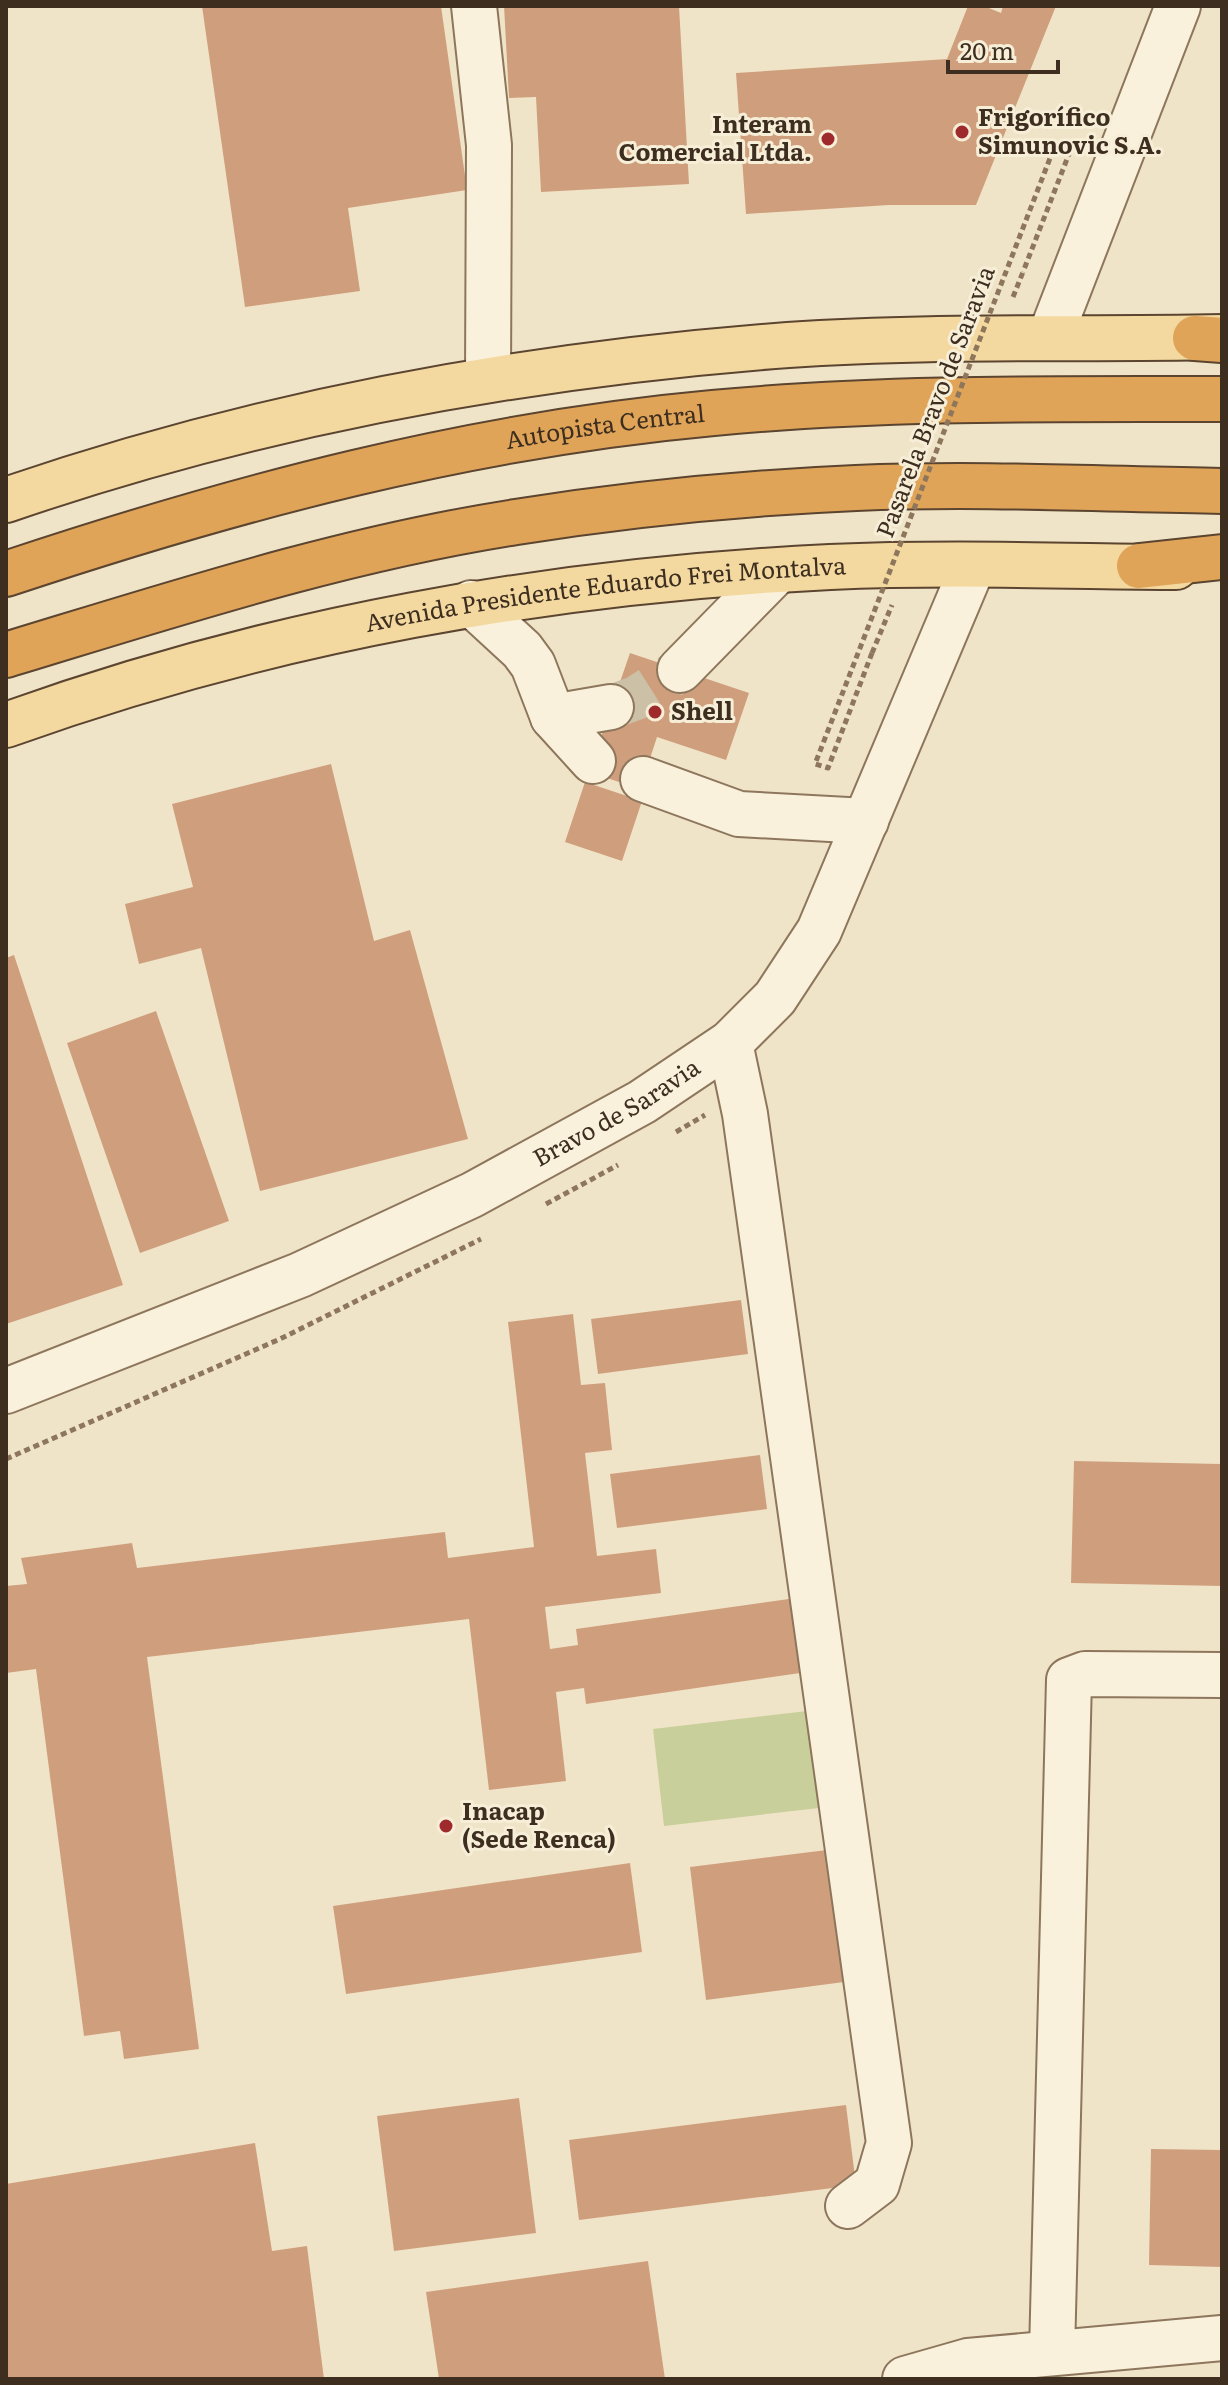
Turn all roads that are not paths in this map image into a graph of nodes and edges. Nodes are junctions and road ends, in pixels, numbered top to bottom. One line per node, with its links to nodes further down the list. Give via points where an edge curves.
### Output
1 (474, 6): 5 (street, via 489,145)
2 (1178, 6): 3 (street)
3 (1050, 337): 4 (main road); 5 (main road, via 790,345)
4 (1213, 338)
5 (488, 380): 8 (main road, via 282,419)
6 (1222, 399): 14 (highway, Autopista Central, via 918,400 710,413 593,428 493,443 269,492)
7 (1222, 491): 16 (highway, via 858,488 628,506 513,522 278,573)
8 (6, 500)
9 (1222, 557): 11 (highway)
10 (973, 566): 11 (main road, Avenida Presidente Eduardo Frei Montalva); 13 (main road, Avenida Presidente Eduardo Frei Montalva); 23 (street, Bravo de Saravia)
11 (1139, 566): 12 (main road, Avenida Presidente Eduardo Frei Montalva)
12 (1222, 567)
13 (777, 571): 15 (main road, Avenida Presidente Eduardo Frei Montalva); 17 (street)
14 (6, 574)
15 (471, 603): 19 (street, via 533,665); 20 (main road, Avenida Presidente Eduardo Frei Montalva, via 306,634)
16 (6, 655)
17 (680, 670)
18 (611, 707): 19 (street)
19 (553, 717): 21 (street)
20 (6, 725)
21 (593, 761)
22 (643, 779): 23 (street, via 739,814)
23 (866, 821): 24 (street, Bravo de Saravia, via 819,931 775,998)
24 (730, 1043): 25 (street, Bravo de Saravia, via 570,1143 415,1222 300,1275); 27 (street, via 745,1114 889,2143 877,2184)
25 (6, 1391)
26 (1222, 1675): 29 (street, via 1085,1674 1069,1680)
27 (848, 2206)
28 (1222, 2338): 29 (street)
29 (1052, 2353): 30 (street, via 968,2361)
30 (905, 2379)

